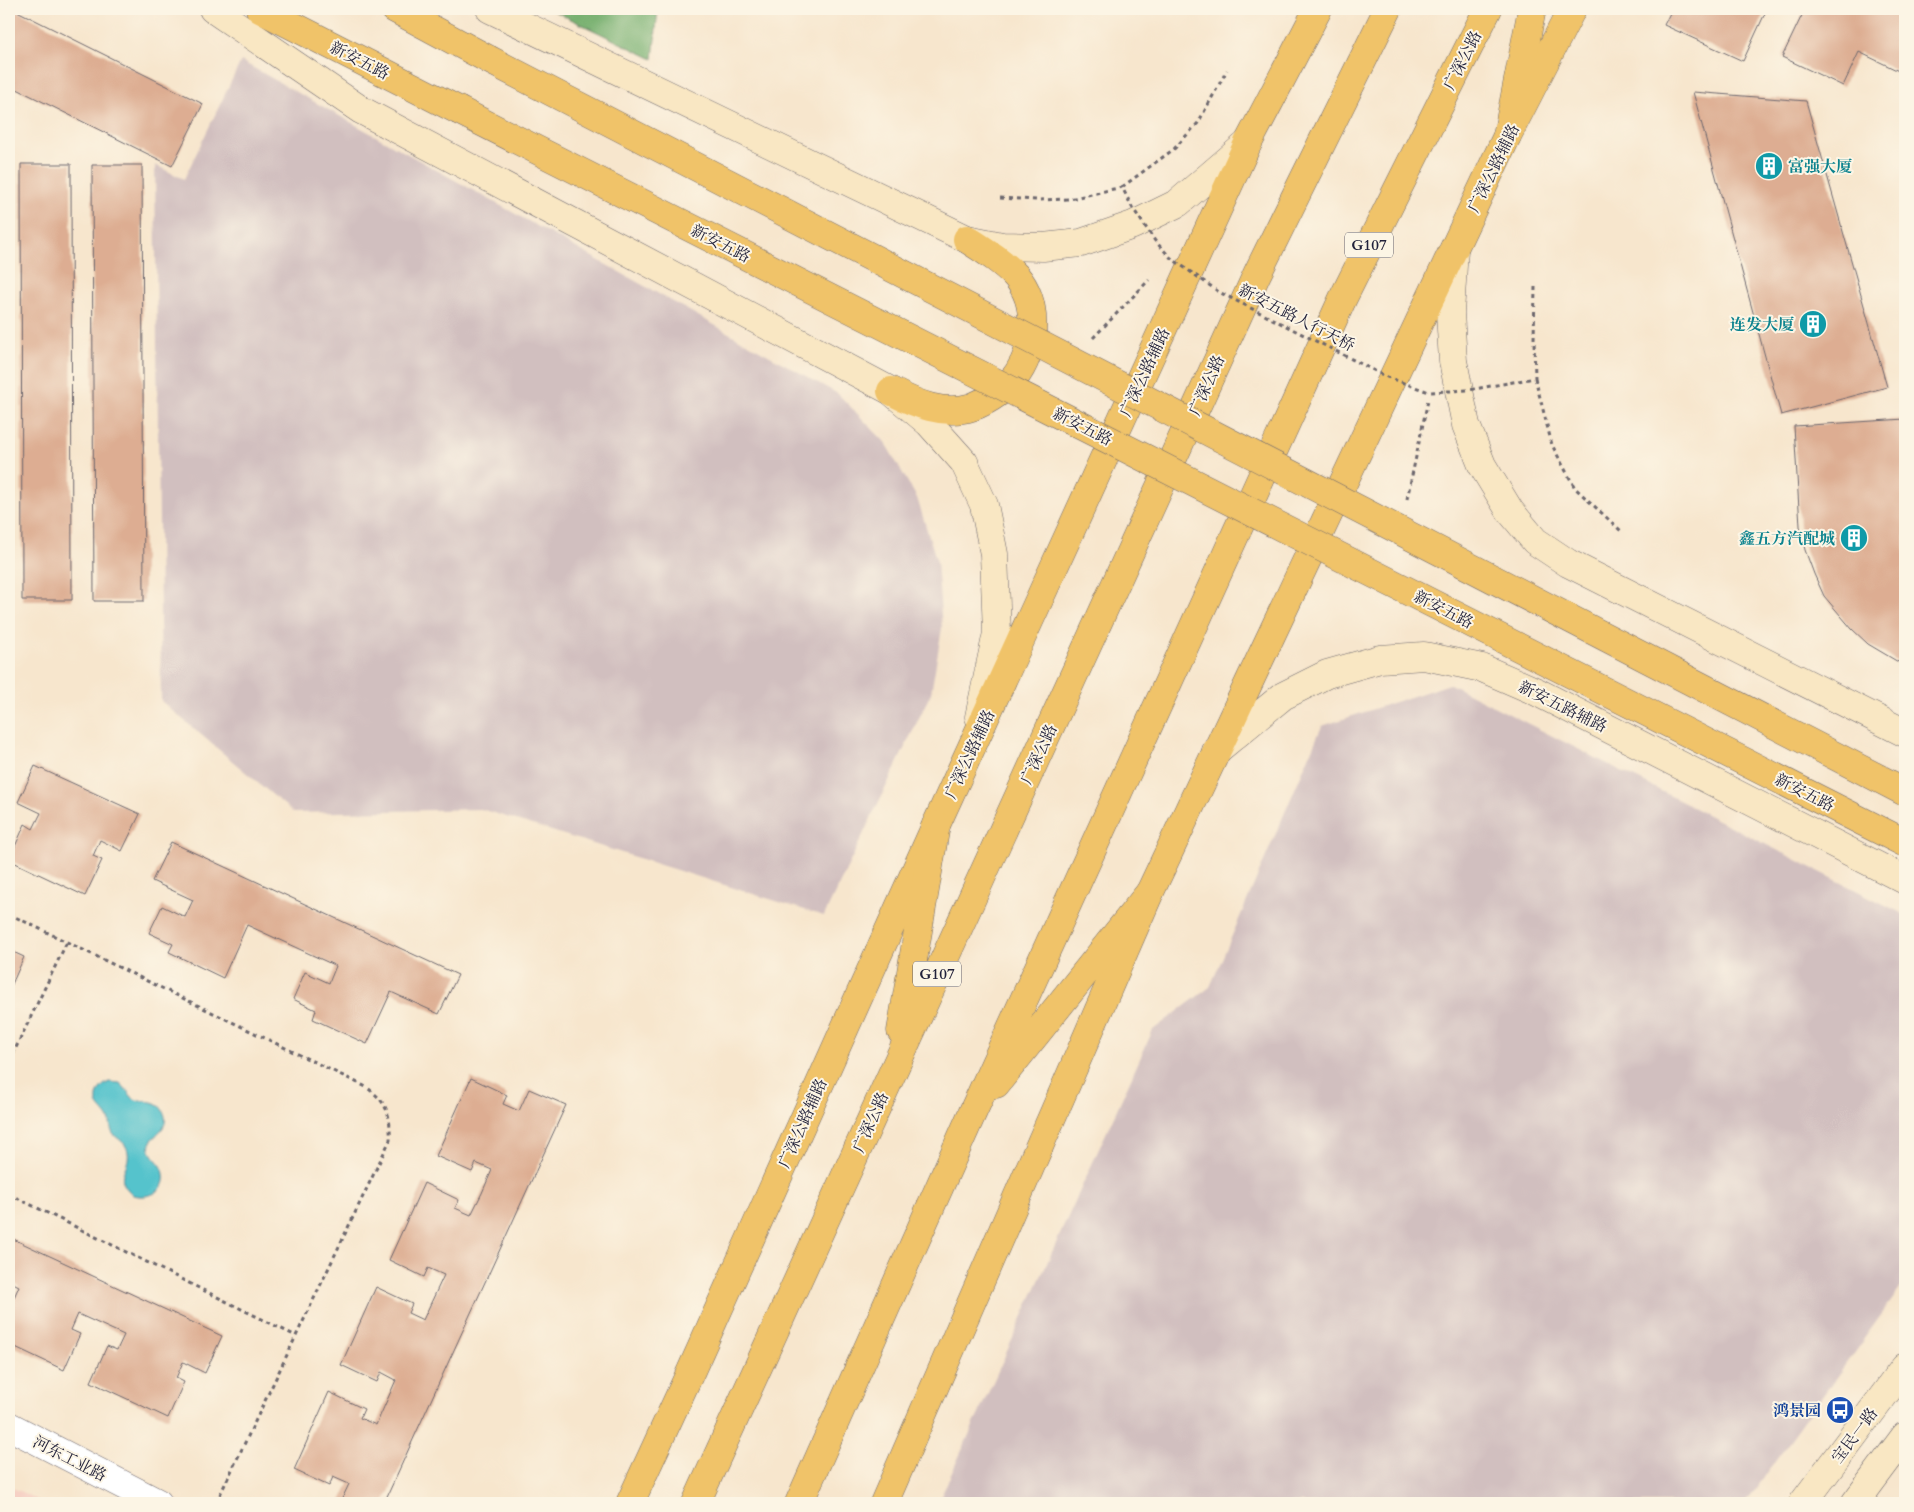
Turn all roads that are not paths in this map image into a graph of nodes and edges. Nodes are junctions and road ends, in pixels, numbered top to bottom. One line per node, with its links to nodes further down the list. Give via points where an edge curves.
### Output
1 (213, 9): 14 (main road, via 361,110)
2 (260, 9): 20 (main road, 新安五路, bridge)
3 (394, 9): 18 (main road, bridge)
4 (490, 9): 12 (main road)
5 (1318, 9): 11 (main road, 广深公路辅路)
6 (1388, 9): 23 (main road, 广深公路 / G107, via 1257,274)
7 (1488, 9): 24 (main road, 广深公路 / G107, via 1343,298)
8 (1532, 9): 10 (main road)
9 (1572, 9): 10 (main road, 广深公路辅路)
10 (1507, 136): 13 (main road, 广深公路辅路)
11 (1248, 142): 12 (main road, via 1178,203 1133,225 1081,243 1043,247 1002,246); 16 (main road, 广深公路辅路)
12 (967, 239): 14 (main road, via 1016,277 1028,298 1033,320 1029,348 1017,374 996,394 971,407 942,410 914,403)
13 (1454, 248): 15 (main road, via 1450,313 1453,361 1466,426 1482,465 1505,503 1535,541 1568,563); 17 (main road, 广深公路辅路)
14 (891, 391): 16 (main road, via 929,423 964,462 984,505 994,554 997,633)
15 (1905, 733)
16 (974, 742): 19 (main road, 广深公路辅路)
17 (1216, 751): 21 (main road, 新安五路辅路, via 1282,696 1327,674 1380,659 1424,656 1482,668 1535,691); 22 (main road, 广深公路辅路)
18 (1905, 792)
19 (936, 825): 23 (main road); 29 (main road, 广深公路辅路)
20 (1905, 843)
21 (1905, 880)
22 (1150, 892): 24 (main road); 32 (main road, 广深公路辅路)
23 (895, 1068): 30 (main road, 广深公路 / G107)
24 (970, 1116): 31 (main road, 广深公路 / G107)
25 (1905, 1367): 33 (main road, 宝民一路)
26 (9, 1426): 28 (street, 河东工业路)
27 (1905, 1436): 34 (main road)
28 (158, 1503)
29 (630, 1503)
30 (696, 1503)
31 (799, 1503)
32 (884, 1503)
33 (1803, 1503)
34 (1855, 1503)

